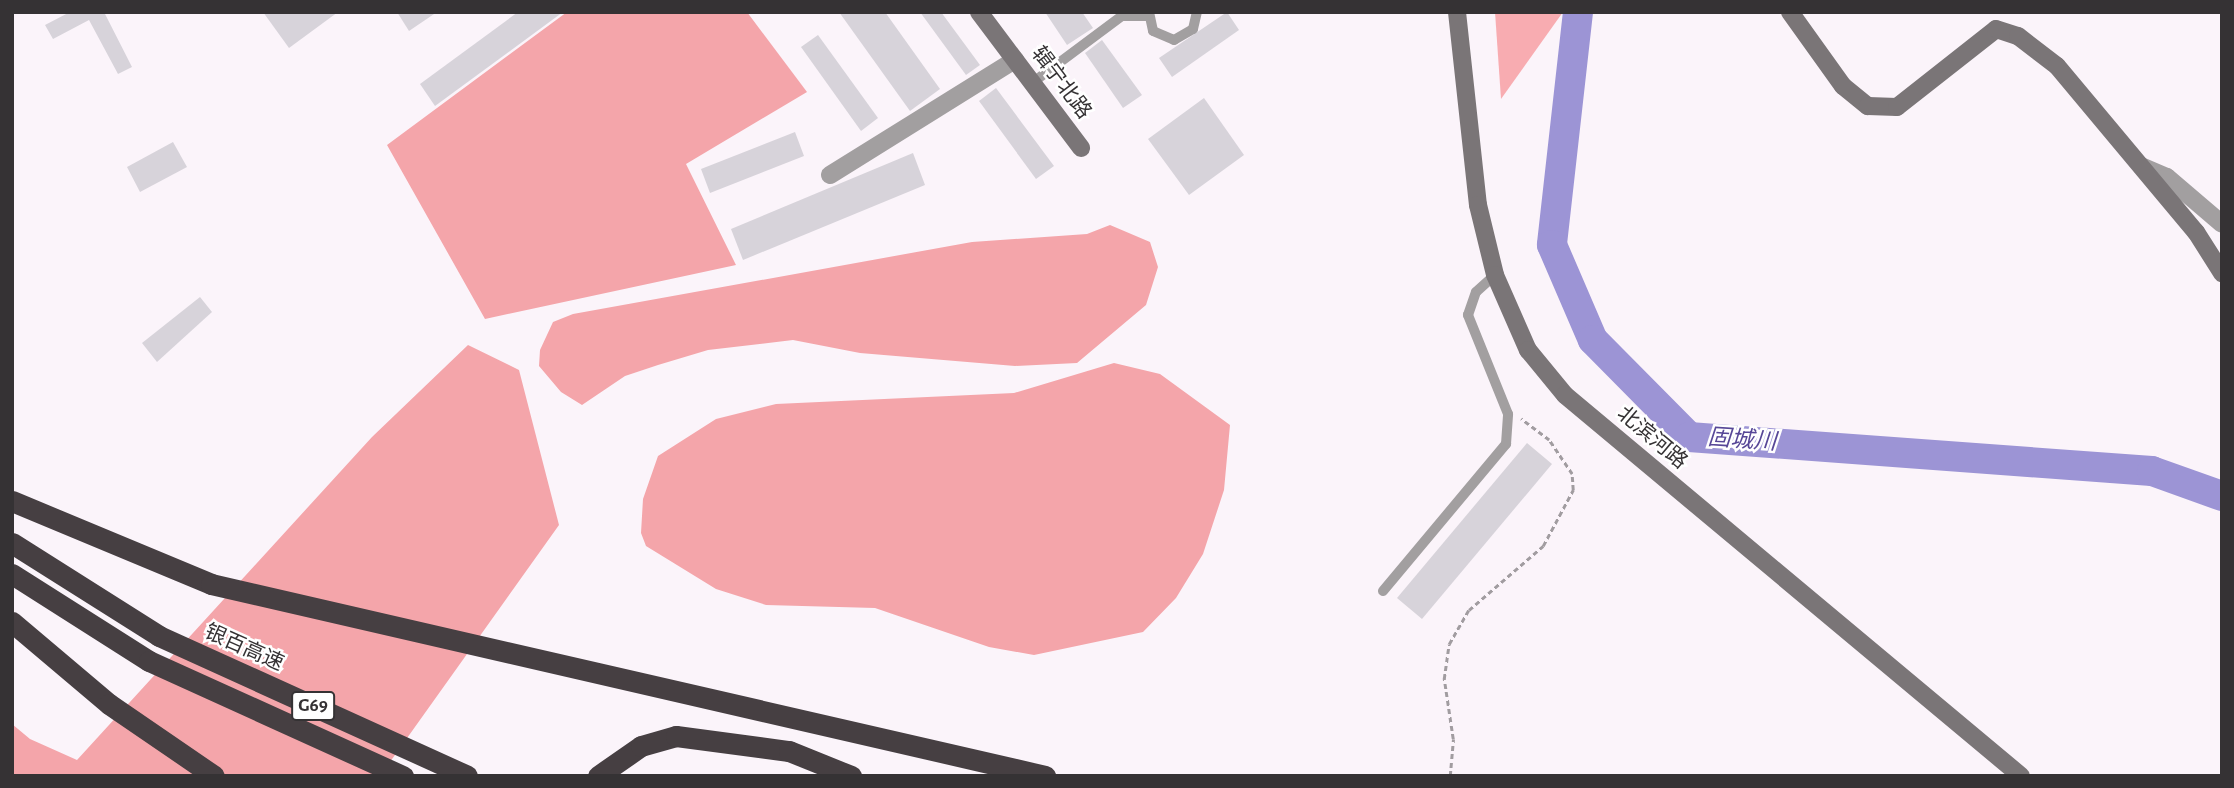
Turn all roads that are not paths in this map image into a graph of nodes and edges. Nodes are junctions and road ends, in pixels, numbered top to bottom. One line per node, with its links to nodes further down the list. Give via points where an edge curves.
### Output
1 (979, 12): 6 (main road, 辑宁北路)
2 (1197, 12): 5 (lane, via 1193,29 1174,40 1153,31)
3 (1457, 12): 13 (main road, 北滨河路, via 1478,205)
4 (1790, 12): 9 (main road, via 1843,86 1868,106 1897,107 1996,29 2018,36 2057,66)
5 (1148, 14): 7 (lane, via 1122,16)
6 (1015, 60): 7 (main road, 辑宁北路); 10 (street)
7 (1032, 83): 8 (main road, 辑宁北路)
8 (1081, 148)
9 (2141, 166): 11 (street, via 2167,177); 12 (main road, via 2196,232)
10 (830, 176)
11 (2222, 224)
12 (2222, 272)
13 (1494, 275): 17 (lane, via 1476,292 1468,315 1508,414 1506,444); 25 (main road, 北滨河路, via 1528,349 1565,395)
14 (12, 501): 24 (highway, via 211,584)
15 (12, 543): 21 (highway, 银百高速 / G69, via 159,636)
16 (12, 574): 20 (highway, G69, via 149,661)
17 (1383, 591)
18 (12, 622): 19 (highway, via 110,704)
19 (215, 776)
20 (402, 776)
21 (467, 776)
22 (597, 776): 23 (highway, via 641,746 676,736 789,751)
23 (851, 776)
24 (1045, 776)
25 (2021, 776)

